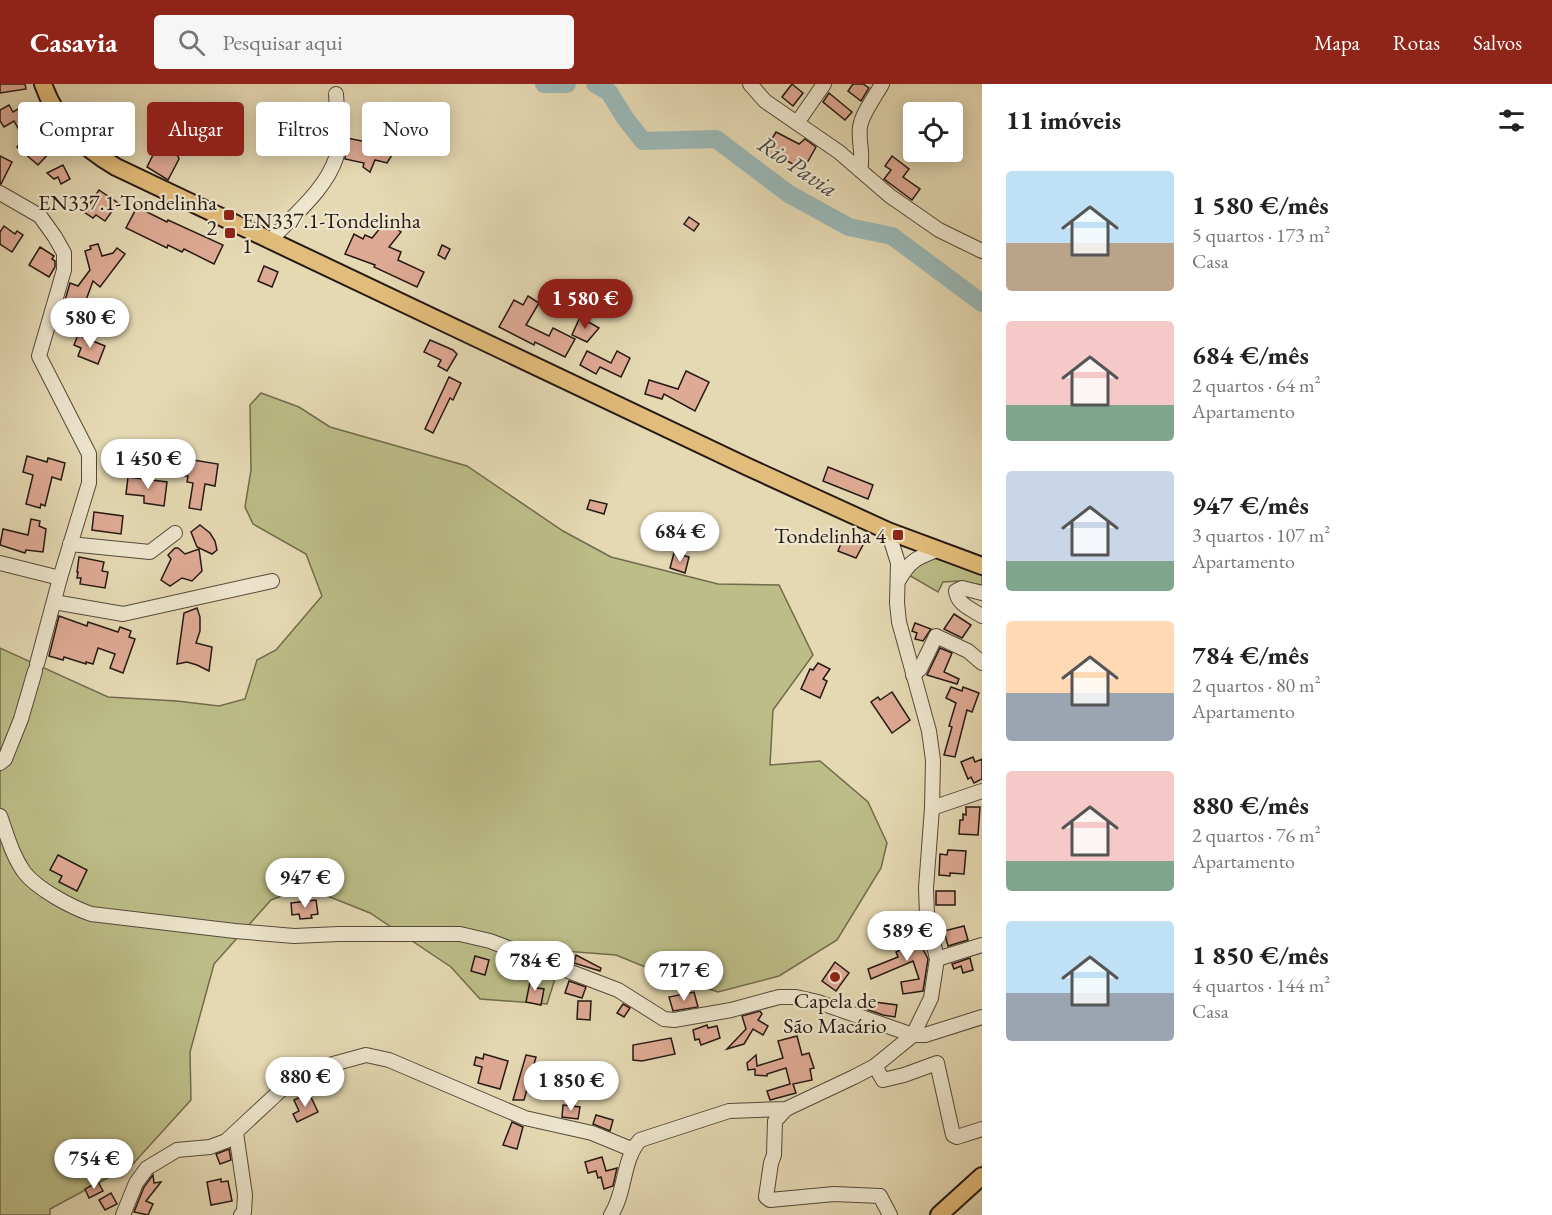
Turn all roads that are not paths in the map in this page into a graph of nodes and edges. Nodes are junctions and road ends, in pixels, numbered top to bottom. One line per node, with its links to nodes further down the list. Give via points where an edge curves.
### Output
1 (43, 84): 9 (main road, via 57,112 87,149 116,167)
2 (750, 84): 6 (street, via 765,101)
3 (824, 84): 6 (street)
4 (882, 84): 7 (street, via 860,124)
5 (336, 94): 9 (street, via 336,157 329,173 303,209)
6 (797, 123): 7 (street)
7 (860, 170): 10 (street, via 935,227)
8 (0, 193): 14 (street, via 40,216 64,253 64,270 39,356 89,454 89,483)
9 (270, 241): 11 (main road)
10 (982, 251)
11 (888, 531): 13 (main road); 16 (street)
12 (175, 533): 14 (street, via 150,552)
13 (910, 540): 15 (main road); 16 (street); 17 (street)
14 (70, 544): 20 (street)
15 (937, 550): 17 (street); 19 (main road)
16 (895, 552): 21 (street)
17 (915, 559): 21 (street)
18 (0, 563): 20 (street)
19 (982, 566)
20 (60, 578): 24 (street)
21 (899, 580): 27 (street, via 898,622)
22 (272, 581): 24 (street, via 123,614)
23 (982, 593): 25 (street, via 962,588 956,591 961,603)
24 (54, 602): 28 (street, via 21,719)
25 (982, 616)
26 (982, 663): 27 (street, via 968,651 936,636)
27 (913, 675): 30 (street, via 933,760)
28 (0, 763)
29 (982, 791): 30 (street)
30 (932, 808): 33 (street, via 926,888 927,915)
31 (0, 816): 35 (street, via 12,852 25,873 45,890 91,914 294,936 460,934 490,941 618,990 664,1019 796,997)
32 (982, 945): 33 (street)
33 (937, 959): 35 (street, via 931,998)
34 (982, 1017): 35 (street, via 925,1035)
35 (913, 1035): 36 (street)
36 (875, 1066): 37 (street); 38 (street, via 883,1080 937,1063 953,1135)
37 (786, 1109): 40 (street, via 729,1111 640,1140); 45 (street, via 776,1121 766,1197 770,1200 834,1194 880,1196)
38 (982, 1129)
39 (236, 1133): 40 (street, via 282,1089 310,1070 366,1055 389,1060 525,1118 592,1133); 42 (street, via 210,1147 177,1150 147,1168); 43 (street, via 244,1195)
40 (631, 1149): 44 (street, via 624,1185)
41 (982, 1176): 46 (main road)
42 (123, 1215)
43 (241, 1215)
44 (611, 1215)
45 (890, 1215)
46 (939, 1215)

